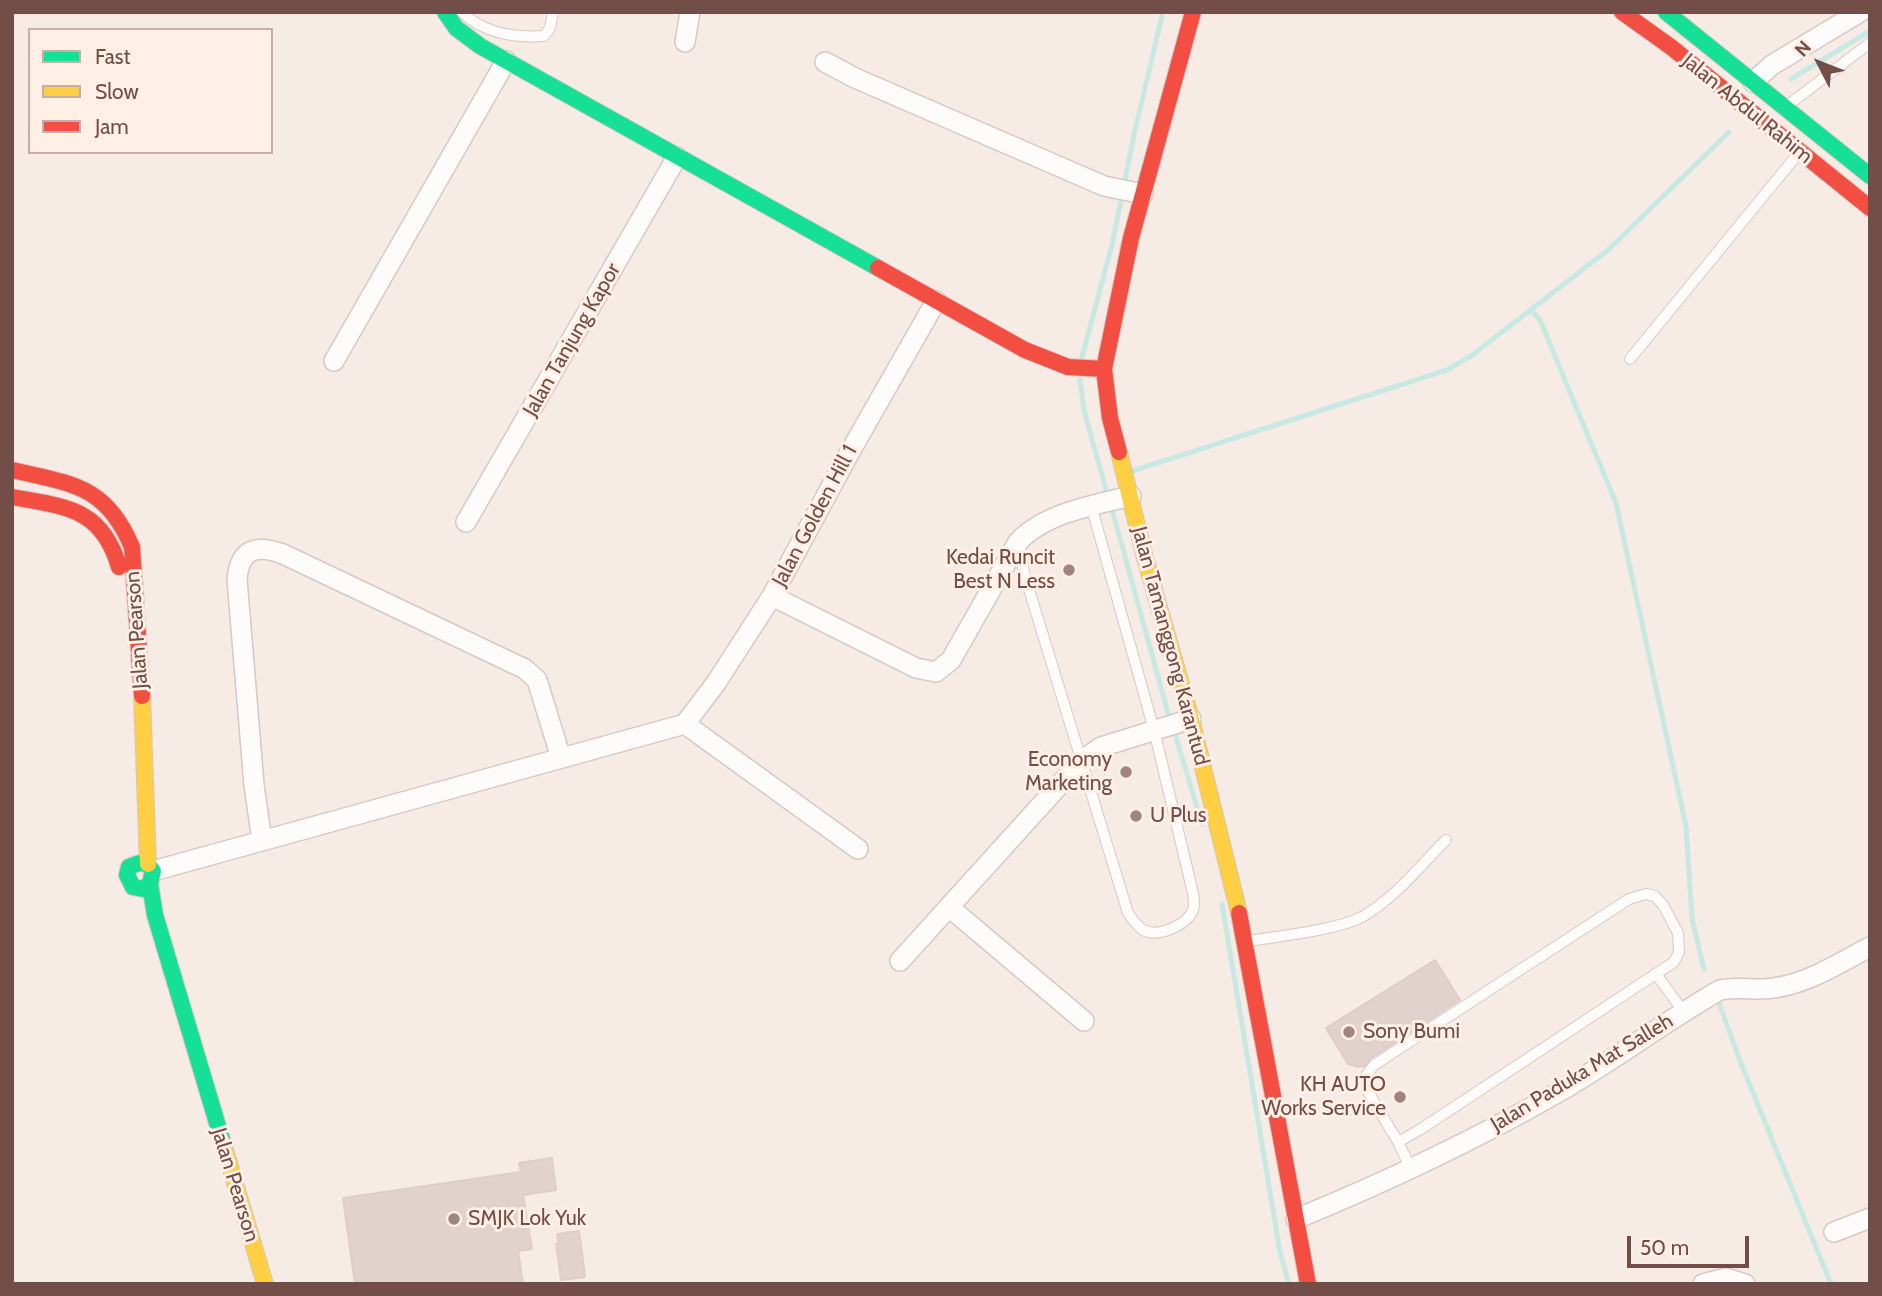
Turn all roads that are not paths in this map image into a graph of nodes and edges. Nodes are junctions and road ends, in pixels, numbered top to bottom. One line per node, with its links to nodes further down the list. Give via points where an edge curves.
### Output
1 (445, 12): 11 (main road, via 463,35)
2 (462, 12): 3 (lane, via 503,34 529,37 544,36)
3 (553, 12)
4 (690, 12): 9 (street)
5 (1193, 12): 18 (main road, Jalan Tamanggong Karantud)
6 (1622, 12): 15 (main road, Jalan Abdul Rahim)
7 (1666, 12): 13 (main road, Jalan Abdul Rahim)
8 (1860, 12): 13 (street, via 1772,65)
9 (685, 42)
10 (1870, 43): 14 (lane)
11 (506, 61): 16 (main road); 22 (street)
12 (825, 62): 18 (street, via 1104,186)
13 (1754, 82): 14 (main road, Jalan Abdul Rahim)
14 (1785, 107): 17 (main road, Jalan Abdul Rahim)
15 (1800, 151): 19 (main road, Jalan Abdul Rahim); 21 (lane)
16 (677, 158): 20 (main road); 28 (street, Jalan Tanjung Kapor)
17 (1870, 176)
18 (1136, 193): 23 (main road, Jalan Tamanggong Karantud)
19 (1870, 208)
20 (936, 301): 23 (main road, via 1052,361); 30 (street, Jalan Golden Hill 1)
21 (1630, 359)
22 (334, 361)
23 (1104, 369): 26 (main road, Jalan Tamanggong Karantud, via 1110,418)
24 (12, 470): 42 (main road, Jalan Pearson, via 90,492 105,501 125,528 132,547)
25 (12, 496): 31 (main road, Jalan Pearson, via 79,512 101,527 119,565)
26 (1131, 496): 27 (street); 32 (main road, Jalan Tamanggong Karantud)
27 (1091, 505): 29 (street, via 1036,527); 34 (lane)
28 (466, 522)
29 (1018, 542): 30 (street, via 951,660 936,672 916,668); 36 (lane)
30 (772, 596): 33 (street, Jalan Golden Hill 1)
31 (121, 624)
32 (1191, 719): 34 (street); 45 (main road, Jalan Tamanggong Karantud)
33 (685, 724): 35 (street); 40 (street)
34 (1154, 730): 36 (street, via 1101,747); 36 (lane, via 1195,905 1184,921 1172,928 1151,933 1128,913)
35 (561, 758): 39 (street); 39 (street, via 537,680 525,669 282,554 259,548 243,558 237,579)
36 (1082, 760): 44 (street)
37 (129, 773): 41 (main road)
38 (1446, 840): 45 (lane, via 1403,884 1359,918)
39 (262, 841): 42 (street)
40 (858, 849)
41 (129, 867): 42 (main road, via 141,862); 43 (main road, via 127,875)
42 (151, 873): 43 (main road, via 142,889); 57 (main road, Jalan Pearson, via 155,915)
43 (133, 887): 51 (main road)
44 (949, 907): 47 (street); 50 (street)
45 (1246, 942): 55 (main road, Jalan Tamanggong Karantud)
46 (1870, 947): 49 (street, Jalan Paduka Mat Salleh, via 1809,978 1771,989 1720,990)
47 (900, 961)
48 (1656, 974): 49 (lane); 52 (lane); 52 (lane, via 1674,962 1679,952 1678,933 1659,899 1639,895 1374,1065 1367,1074 1367,1090)
49 (1683, 1011): 53 (street, Jalan Paduka Mat Salleh, via 1559,1092)
50 (1084, 1021)
51 (192, 1094)
52 (1398, 1142): 53 (lane)
53 (1411, 1170): 55 (street, Jalan Paduka Mat Salleh)
54 (1870, 1218): 56 (street)
55 (1296, 1219): 58 (main road, Jalan Tamanggong Karantud)
56 (1834, 1232)
57 (265, 1284)
58 (1308, 1284)
59 (1703, 1284): 60 (street, via 1726,1278)
60 (1745, 1284)

